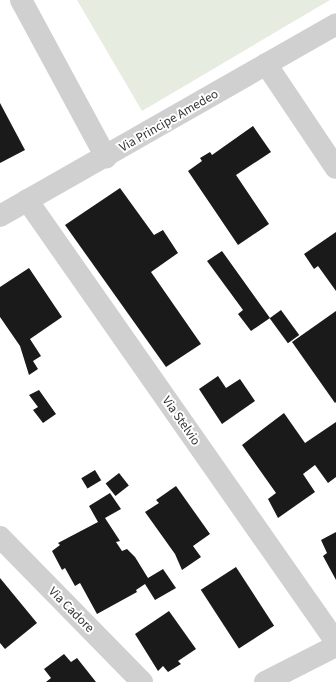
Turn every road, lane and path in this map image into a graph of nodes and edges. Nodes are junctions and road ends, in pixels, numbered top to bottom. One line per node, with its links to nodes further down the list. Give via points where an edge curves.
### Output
1 (21, 0): 4 (street)
2 (336, 24): 3 (street, Via Principe Amedeo)
3 (266, 64): 4 (street, Via Principe Amedeo); 5 (street)
4 (106, 157): 6 (street, Via Principe Amedeo)
5 (336, 168)
6 (27, 200): 7 (street, Via Principe Amedeo); 9 (street, Via Stelvio)
7 (0, 216)
8 (0, 537): 11 (street, Via Cadore)
9 (336, 642)
10 (336, 646): 12 (street)
11 (142, 682)
12 (265, 682)

